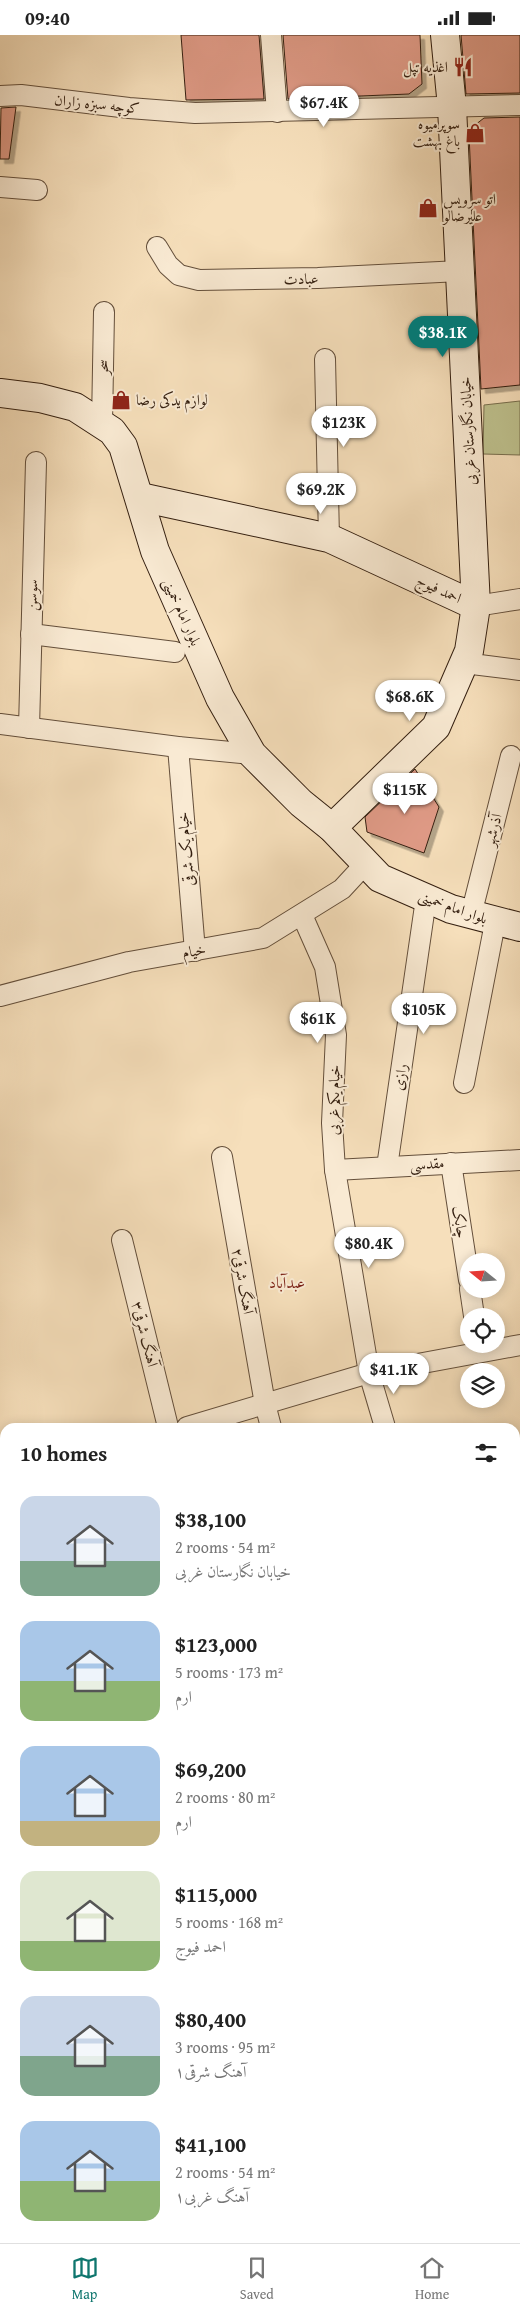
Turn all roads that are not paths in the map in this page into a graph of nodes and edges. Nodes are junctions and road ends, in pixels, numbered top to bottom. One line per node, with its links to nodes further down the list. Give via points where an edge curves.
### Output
1 (271, 35): 6 (street)
2 (445, 35): 5 (street, خیابان نگارستان غربی)
3 (0, 96): 6 (street, کوچه سبزه زاران, via 20,95 195,113)
4 (520, 105): 5 (street, کوچه سبزه زاران)
5 (452, 107): 6 (street, کوچه سبزه زاران); 10 (street, خیابان نگارستان غربی)
6 (277, 112)
7 (0, 187): 8 (street)
8 (37, 190)
9 (157, 247): 10 (street, عبادت, via 179,275 199,280 308,279)
10 (460, 271): 19 (street, خیابان نگارستان غربی)
11 (104, 312): 14 (street, سحر)
12 (325, 359): 17 (street)
13 (0, 393): 14 (street, بلوار امام خمینی, via 75,407)
14 (102, 423): 16 (street, بلوار امام خمینی, via 123,446)
15 (36, 462): 20 (street, سوسن)
16 (140, 497): 17 (street, احمد فیوج); 27 (street, بلوار امام خمینی, via 155,551 220,698)
17 (328, 538): 19 (street, احمد فیوج)
18 (520, 599): 19 (street)
19 (476, 606): 22 (street, احمد فیوج)
20 (31, 635): 21 (street); 25 (street, سوسن)
21 (175, 652)
22 (464, 663): 23 (street); 29 (street, احمد فیوج, via 436,727)
23 (520, 670)
24 (0, 724): 25 (street)
25 (29, 728): 26 (street)
26 (178, 747): 27 (street); 35 (street, خیام یک شرقی)
27 (252, 754): 29 (street, بلوار امام خمینی, via 301,803)
28 (511, 756): 32 (street, آذرشهر)
29 (332, 828): 30 (street, بلوار امام خمینی)
30 (366, 863): 31 (street, بلوار امام خمینی, via 380,878); 32 (street, بلوار امام خمینی, via 386,867); 33 (street, خیام, via 342,889)
31 (426, 899): 34 (street, بلوار امام خمینی, via 451,909); 41 (street, رازی)
32 (474, 903): 34 (street, بلوار امام خمینی)
33 (302, 915): 35 (street, خیام, via 263,938); 42 (street, خیام یکم غربی, via 325,967 336,1035 332,1123)
34 (512, 921): 37 (street)
35 (195, 951): 36 (street, خیام, via 129,961)
36 (0, 996)
37 (464, 1083)
38 (222, 1157): 49 (street, آهنگ شرقی۲)
39 (520, 1160): 40 (street, مقدسی)
40 (451, 1163): 41 (street, مقدسی); 44 (street, چابک)
41 (386, 1167): 42 (street, مقدسی)
42 (335, 1170): 48 (street, خیام یکم غربی)
43 (122, 1240): 50 (street, آهنگ شرقی۳)
44 (465, 1253)
45 (520, 1345): 46 (street)
46 (505, 1346)
47 (460, 1352): 48 (street)
48 (369, 1373): 49 (street); 53 (street, خیام یکم غربی)
49 (265, 1404): 51 (street); 52 (street, آهنگ شرقی۲)
50 (167, 1423)
51 (201, 1423)
52 (270, 1423)
53 (384, 1423)

